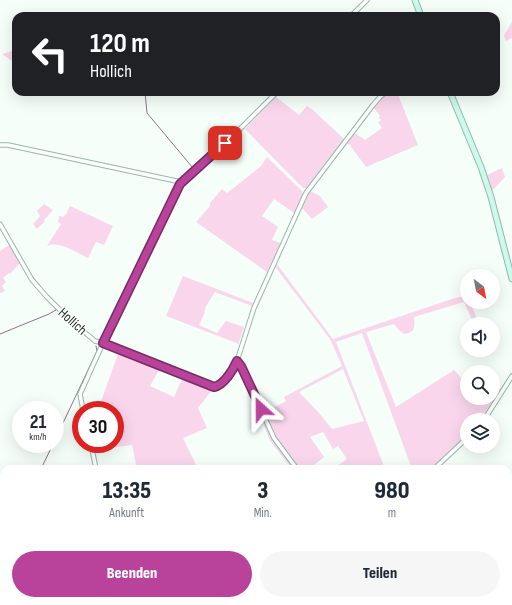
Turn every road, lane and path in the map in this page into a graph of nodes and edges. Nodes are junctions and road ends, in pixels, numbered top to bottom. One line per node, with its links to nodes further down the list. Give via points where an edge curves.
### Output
1 (367, 0): 3 (street)
2 (415, 0): 4 (street)
3 (355, 12)
4 (420, 12)
5 (273, 96): 9 (street)
6 (381, 96): 13 (street, Hollich, via 306,193 254,308)
7 (452, 96): 11 (street, via 491,196)
8 (0, 145): 9 (street, via 8,144)
9 (181, 182): 12 (street)
10 (0, 224): 12 (street, Hollich, via 37,286 69,319 95,341)
11 (512, 279)
12 (103, 343): 13 (street, Hollich, via 214,387 221,384); 15 (street, via 80,394)
13 (237, 361): 20 (street, via 274,438)
14 (512, 376): 16 (street)
15 (81, 401)
16 (488, 413)
17 (460, 445): 21 (street)
18 (93, 453): 19 (street)
19 (95, 465)
20 (294, 465)
21 (438, 465)

